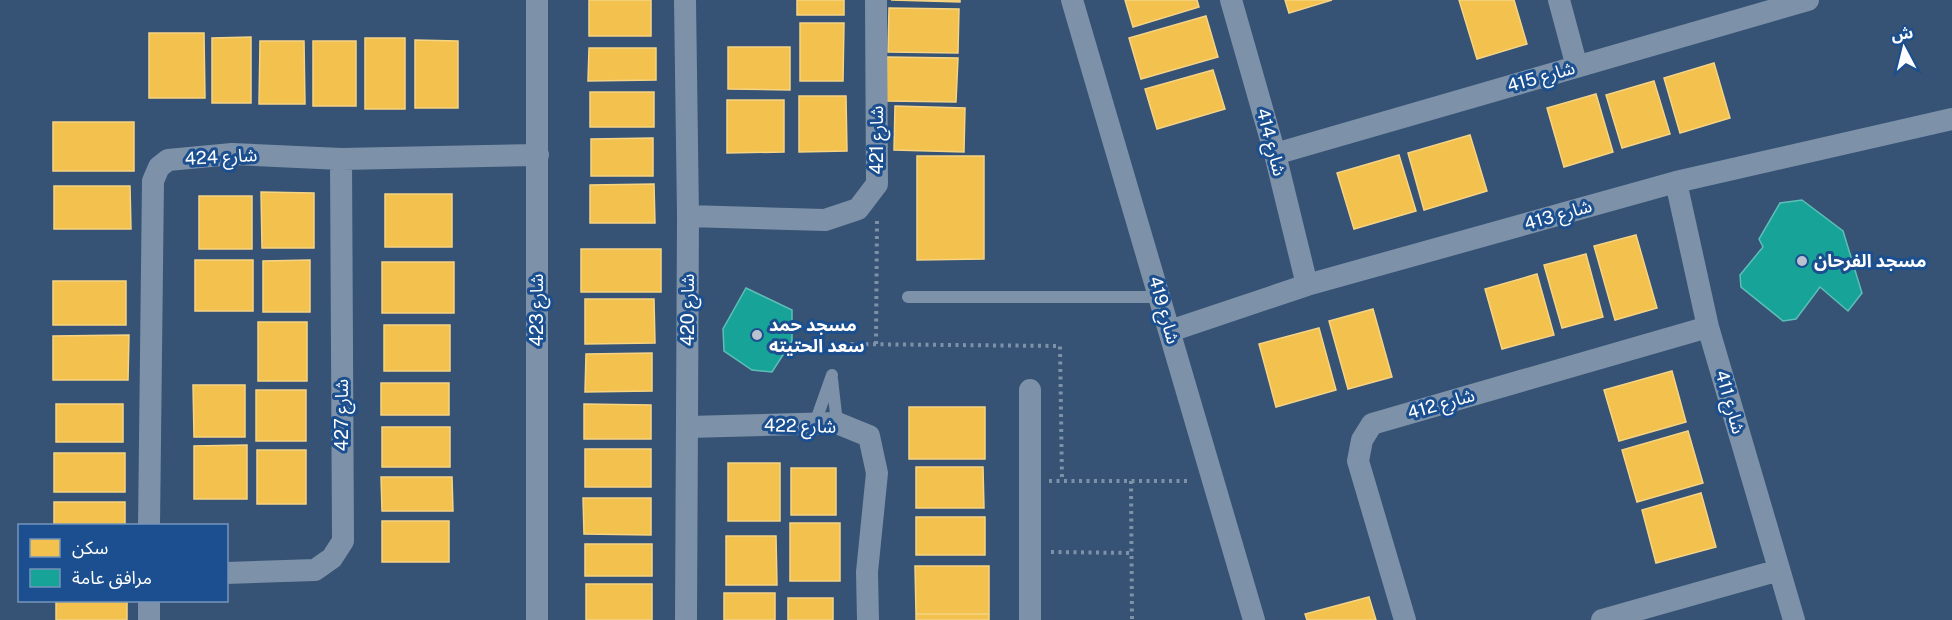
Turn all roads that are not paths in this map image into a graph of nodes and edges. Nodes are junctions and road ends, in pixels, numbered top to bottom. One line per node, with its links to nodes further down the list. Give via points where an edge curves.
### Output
1 (537, 0): 11 (street, شارع 423)
2 (685, 0): 14 (street, شارع 420)
3 (876, 0): 14 (street, شارع 421, via 877,184 858,209 825,220)
4 (1072, 0): 17 (street, شارع 419)
5 (1231, 0): 10 (street, شارع 414)
6 (1560, 0): 8 (street)
7 (1805, 0): 8 (street, شارع 415)
8 (1577, 67): 10 (street, شارع 415)
9 (1952, 119): 13 (street, شارع 413)
10 (1275, 154): 15 (street, شارع 414)
11 (538, 155): 12 (street, شارع 424); 27 (street, شارع 423)
12 (340, 159): 22 (street, شارع 424, via 232,154 168,160 159,167 153,181); 24 (street, شارع 427, via 343,541 332,558 315,570)
13 (1676, 182): 15 (street, شارع 413); 18 (street, شارع 411)
14 (688, 216): 21 (street, شارع 420)
15 (1307, 285): 19 (street, شارع 413)
16 (908, 297): 17 (lane)
17 (1160, 297): 19 (street, شارع 419)
18 (1708, 327): 23 (street, شارع 411); 32 (street, شارع 412, via 1372,424 1362,440 1358,461)
19 (1170, 331): 31 (street, شارع 419)
20 (1030, 390): 30 (street)
21 (688, 427): 28 (street, شارع 420); 29 (street, شارع 422, via 826,423 868,436 877,473 867,572)
22 (149, 524)
23 (1779, 570): 33 (street); 34 (street, شارع 411)
24 (228, 573)
25 (149, 602): 26 (street)
26 (149, 620)
27 (537, 620)
28 (686, 620)
29 (868, 620)
30 (1029, 620)
31 (1254, 620)
32 (1405, 620)
33 (1602, 620)
34 (1794, 620)

